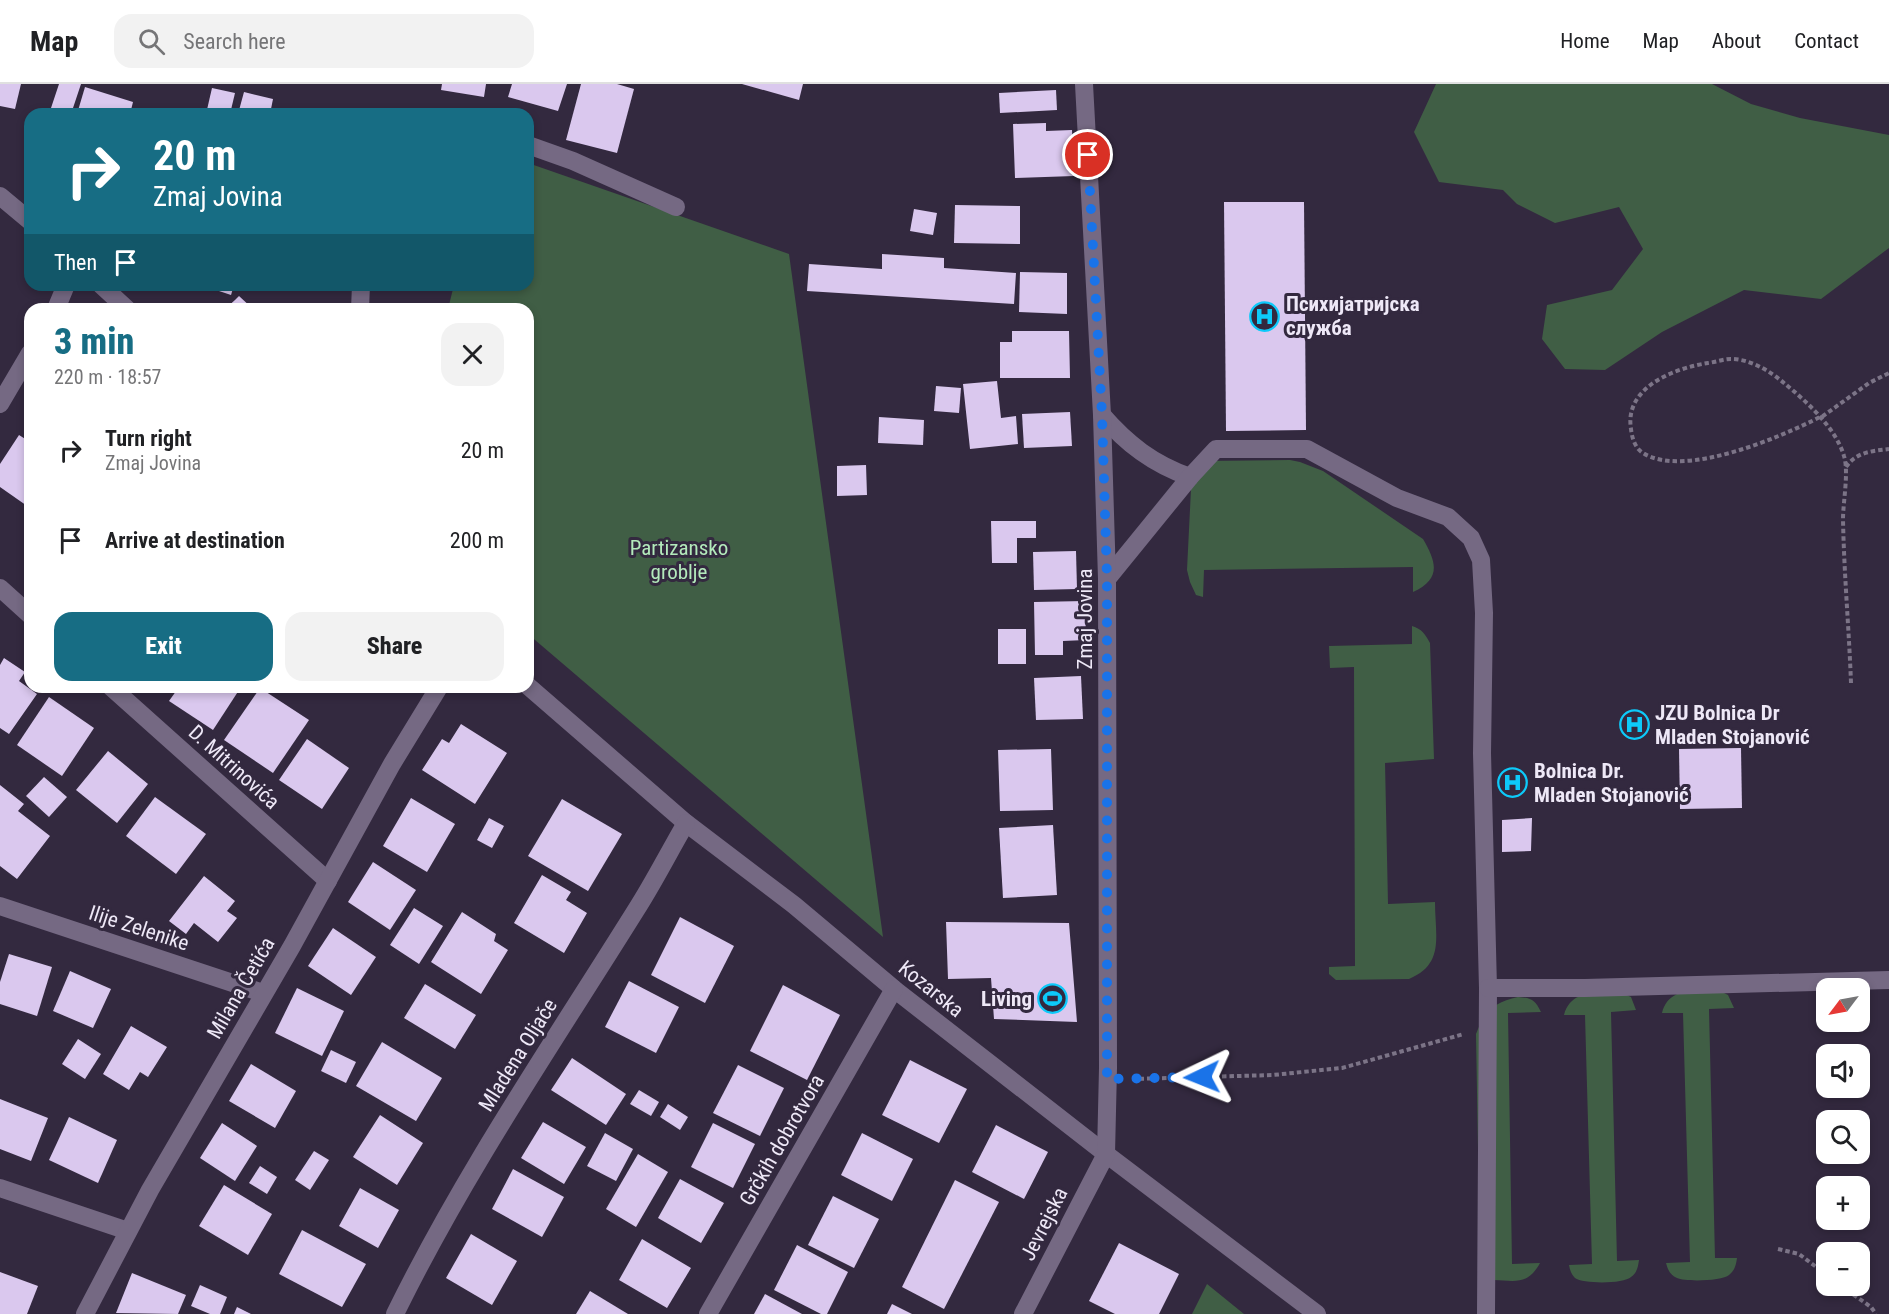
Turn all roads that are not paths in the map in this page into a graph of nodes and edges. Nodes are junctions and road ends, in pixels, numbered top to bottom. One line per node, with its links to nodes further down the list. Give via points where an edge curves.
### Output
1 (1084, 84): 10 (street, Zmaj Jovina)
2 (534, 147): 4 (street)
3 (0, 196): 5 (street)
4 (676, 207)
5 (24, 217)
6 (108, 291): 7 (street)
7 (120, 303)
8 (24, 363): 9 (street)
9 (0, 404)
10 (1102, 415): 11 (street, via 1144,456); 12 (street, Zmaj Jovina)
11 (1190, 477): 12 (street); 22 (street, via 1216,449 1307,448 1397,498 1448,517 1471,538 1481,560 1484,613 1482,753)
12 (1107, 579): 25 (street, Zmaj Jovina)
13 (0, 588): 14 (street)
14 (24, 610)
15 (534, 691): 18 (street, Kozarska)
16 (118, 693): 19 (street, D. Mitrinovića)
17 (434, 693): 19 (street, Milana Četića)
18 (686, 823): 23 (street, Kozarska, via 794,905); 29 (street, Mladena Oljače, via 638,908 521,1090)
19 (328, 881): 24 (street, Milana Četića)
20 (0, 906): 24 (street, Ilije Zelenike)
21 (1889, 980): 22 (street)
22 (1488, 988): 33 (street)
23 (894, 989): 25 (street, Kozarska); 30 (street, Grčkih dobrotvora)
24 (263, 993): 27 (street, Milana Četića)
25 (1106, 1154): 31 (street, Jevrejska); 32 (street, Kozarska)
26 (0, 1188): 27 (street)
27 (128, 1231): 28 (street, Milana Četića)
28 (85, 1314)
29 (395, 1314)
30 (708, 1314)
31 (1023, 1314)
32 (1317, 1314)
33 (1486, 1314)

